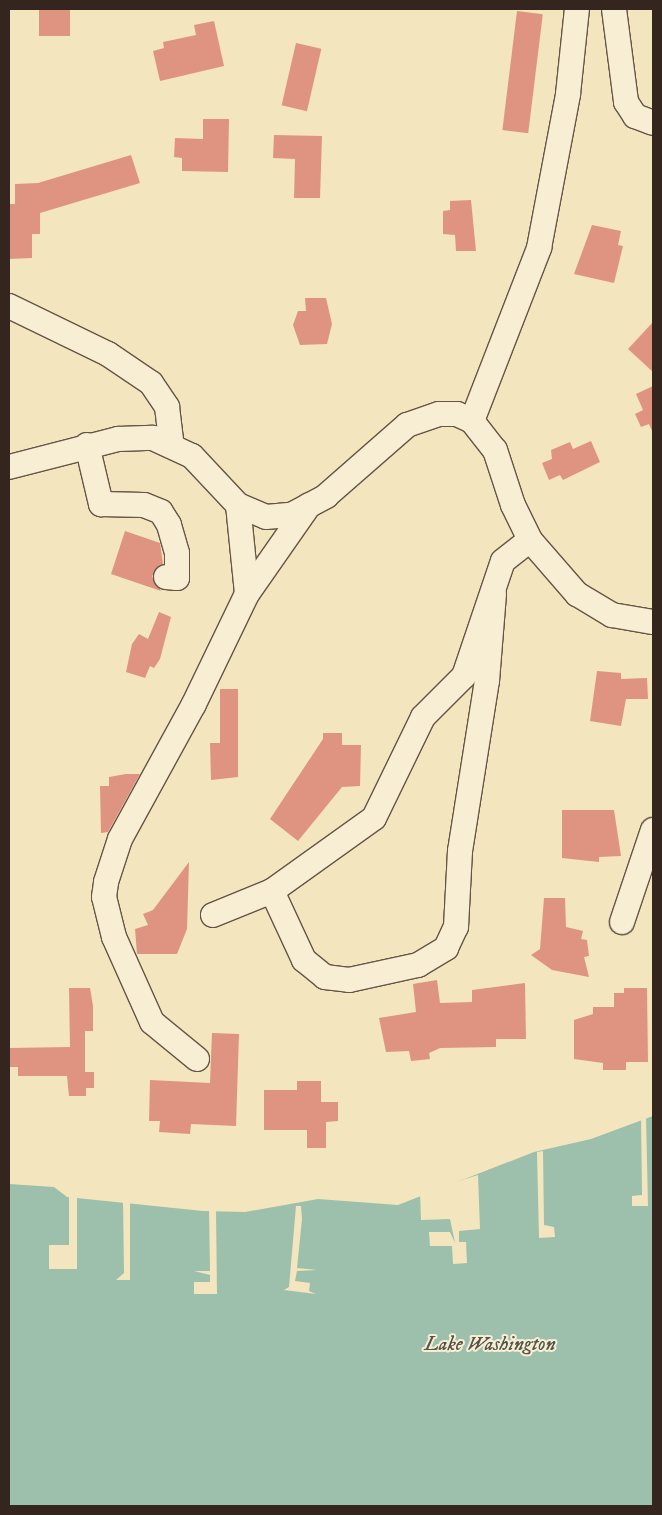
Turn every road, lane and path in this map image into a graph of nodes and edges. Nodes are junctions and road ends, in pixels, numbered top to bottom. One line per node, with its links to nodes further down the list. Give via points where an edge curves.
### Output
1 (577, 9): 5 (street, via 568,94 539,248)
2 (614, 9): 3 (street, via 626,102 635,116)
3 (653, 123)
4 (9, 306): 6 (street, via 108,354 151,382 167,407)
5 (472, 421): 10 (street, via 457,414 439,414 407,425); 11 (street, via 495,450 512,505)
6 (172, 445): 7 (street, via 152,438); 9 (street, via 192,456)
7 (87, 446): 8 (street); 12 (street, via 101,504 144,504 165,519 177,553 177,578)
8 (9, 467)
9 (238, 505): 10 (street, via 266,517 292,515); 13 (street)
10 (309, 505): 13 (street)
11 (530, 540): 14 (street, via 503,560); 15 (street, via 577,594 612,615)
12 (166, 577)
13 (248, 594): 20 (street, via 194,704 120,839 104,897 114,937 152,1022)
14 (494, 594): 17 (street, via 464,676 423,717 374,818); 17 (street, via 487,680 460,851 456,927 446,948 418,965 349,980 325,977 304,960)
15 (653, 622)
16 (653, 830): 19 (street)
17 (272, 891): 18 (street)
18 (212, 915)
19 (622, 922)
20 (197, 1059)

